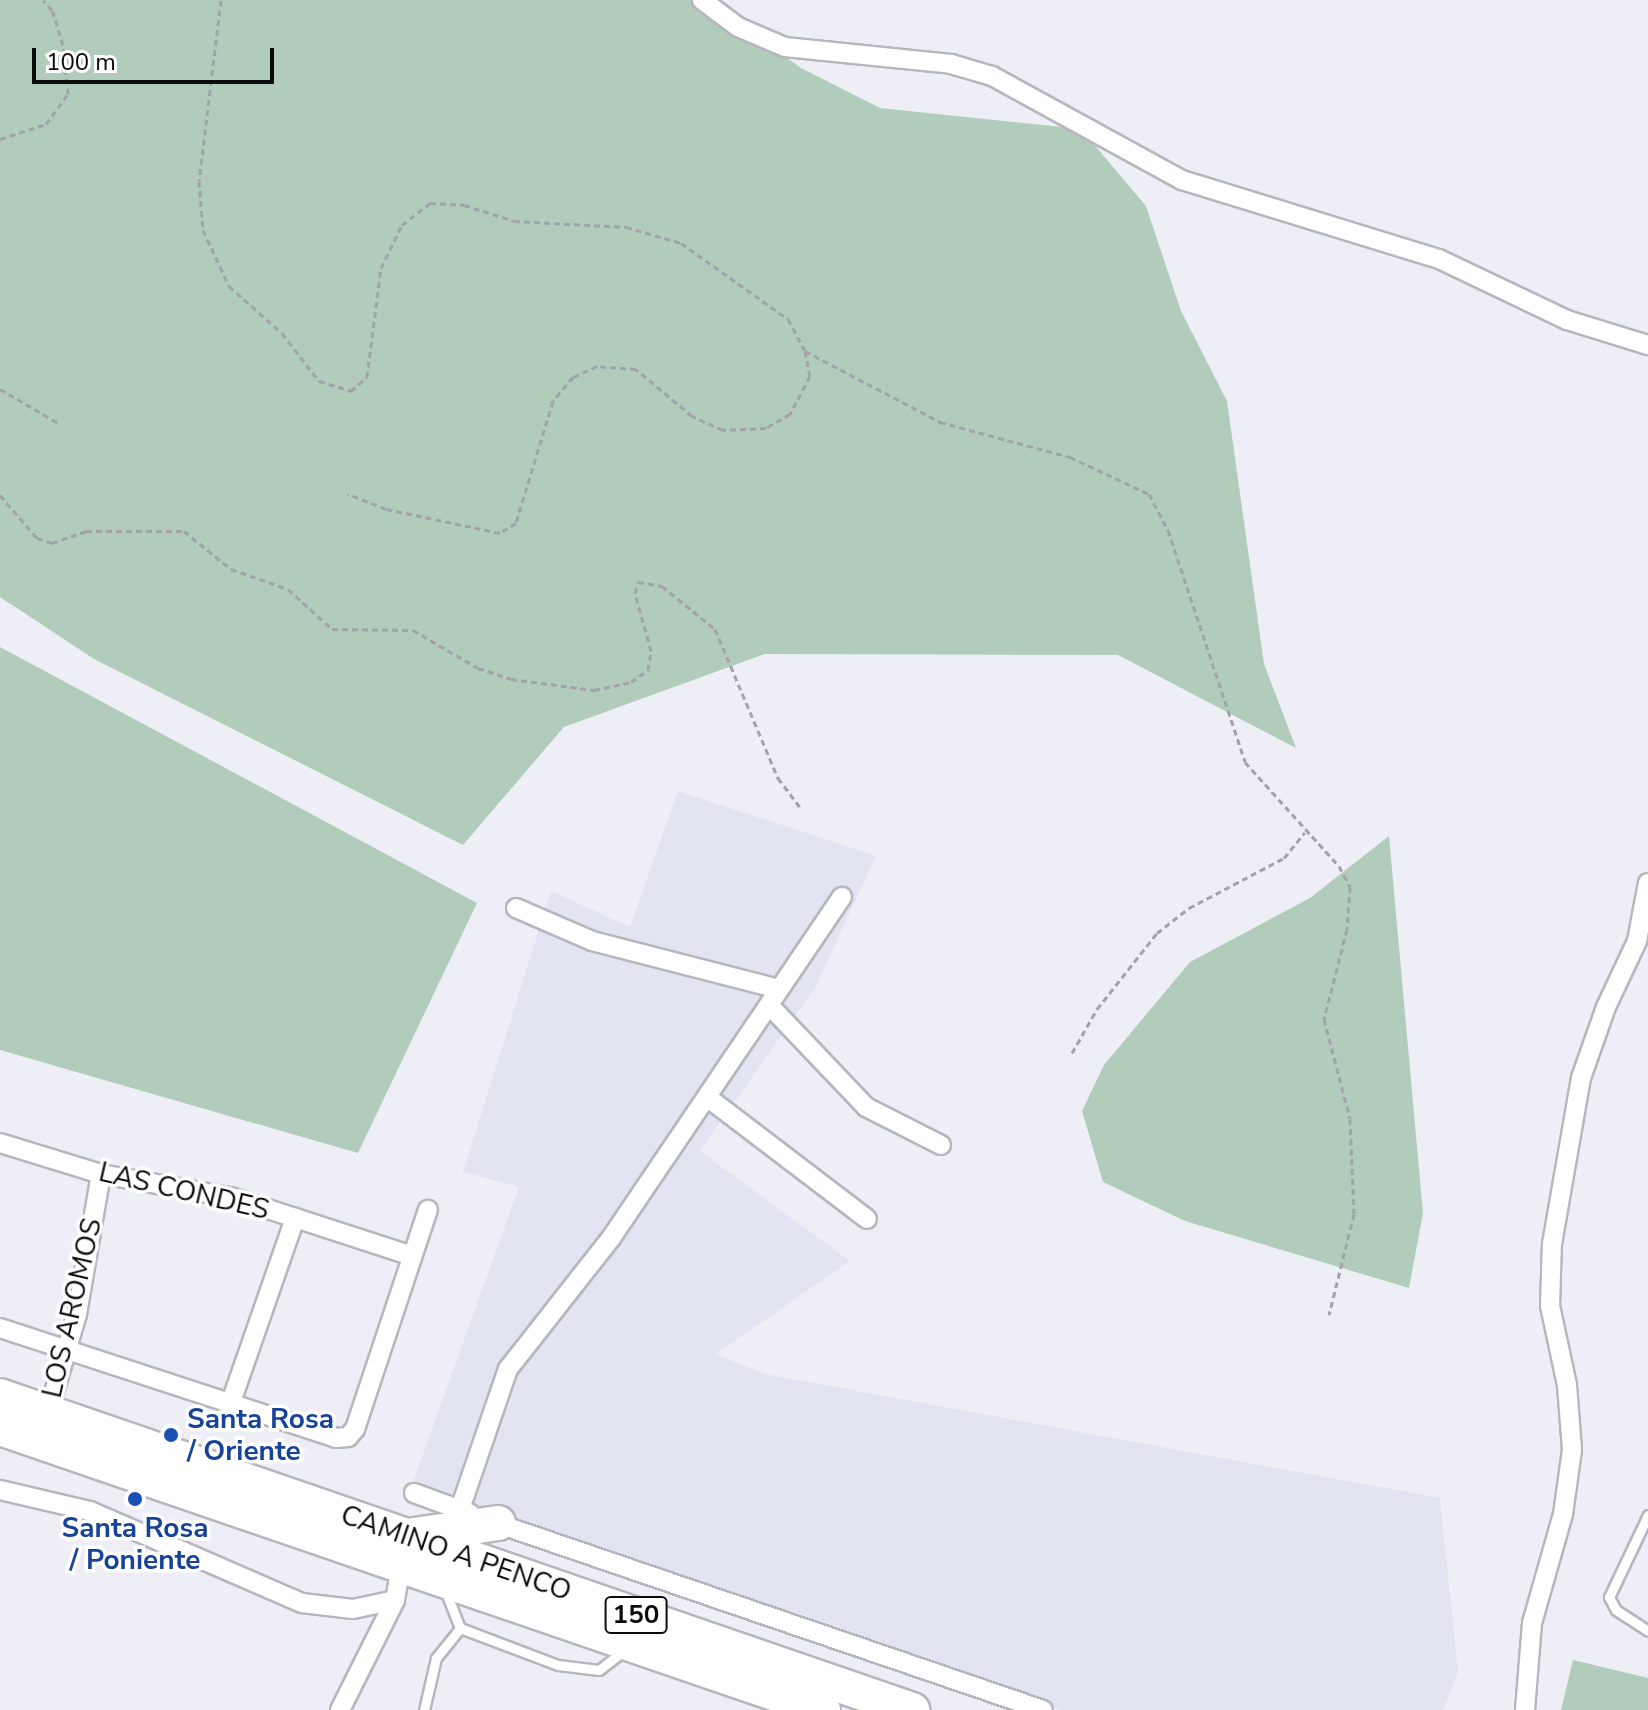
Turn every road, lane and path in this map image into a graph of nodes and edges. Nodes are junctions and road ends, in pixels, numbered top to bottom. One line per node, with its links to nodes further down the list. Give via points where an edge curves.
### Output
1 (43, 0): 4 (path, via 52,10 63,45 68,94 46,124)
2 (221, 0): 6 (path, via 199,181 203,230 229,286 282,333 319,381 351,391 367,377 381,268 402,225 430,203 464,205 514,221 626,227 681,243 788,319)
3 (702, 0): 5 (street, via 738,27 785,47 951,64 992,76 1182,180 1439,259 1567,320)
4 (0, 139)
5 (1648, 345)
6 (805, 351): 9 (path, via 810,376 790,414 766,428 723,430 703,421 636,369 597,366 573,377 553,401 516,523 500,533 386,509); 12 (path, via 940,422 1070,457 1149,494 1168,530 1245,762)
7 (0, 389): 8 (path)
8 (60, 424)
9 (348, 494)
10 (0, 495): 11 (path, via 37,538 52,543 86,531 184,531 231,569 288,589 332,629 413,630 478,668 511,679 594,690 631,682 648,670 651,651 635,593 638,582 662,586 715,629 778,778)
11 (800, 807)
12 (1305, 832): 17 (path, via 1284,858 1189,908 1157,933 1097,1009); 26 (path, via 1339,866 1350,887 1347,929 1324,1019 1350,1119 1354,1214)
13 (1648, 883): 49 (street, via 1634,953 1606,1007 1581,1078 1552,1244 1550,1306 1567,1385 1572,1450 1563,1514 1532,1623)
14 (842, 897): 16 (street)
15 (516, 908): 16 (street, via 592,941)
16 (774, 997): 18 (street); 20 (street, via 866,1107)
17 (1072, 1053)
18 (707, 1097): 24 (street); 35 (street, via 593,1263 508,1369)
19 (0, 1143): 21 (street, LAS CONDES)
20 (941, 1145)
21 (101, 1174): 23 (street, LAS CONDES, via 234,1198); 28 (street, LOS AROMOS)
22 (428, 1210): 25 (street)
23 (295, 1218): 25 (street, LAS CONDES); 30 (street)
24 (867, 1219)
25 (412, 1256): 30 (street, via 348,1437)
26 (1329, 1315)
27 (0, 1328): 28 (street)
28 (68, 1349): 30 (street); 31 (street, LOS AROMOS)
29 (0, 1396): 31 (highway, CAMINO A PENCO / 150)
30 (231, 1402)
31 (43, 1427): 32 (highway, CAMINO A PENCO / 150); 38 (highway, CAMINO A PENCO / 150)
32 (0, 1428)
33 (0, 1490): 40 (street, via 90,1511 302,1603 353,1609)
34 (414, 1493): 35 (street)
35 (460, 1509): 37 (street)
36 (1647, 1522): 42 (lane, via 1609,1597 1616,1610)
37 (498, 1523): 38 (highway); 48 (street)
38 (403, 1550): 39 (highway, CAMINO A PENCO / 150); 40 (street); 47 (highway, CAMINO A PENCO / 150)
39 (440, 1579): 41 (lane); 43 (highway, CAMINO A PENCO / 150)
40 (395, 1600): 44 (street)
41 (460, 1628): 43 (lane, via 558,1665 599,1670); 45 (lane, via 436,1658)
42 (1648, 1631)
43 (631, 1644): 46 (highway, CAMINO A PENCO / 150)
44 (340, 1710)
45 (424, 1710)
46 (823, 1710)
47 (912, 1710)
48 (1043, 1710)
49 (1525, 1710)

